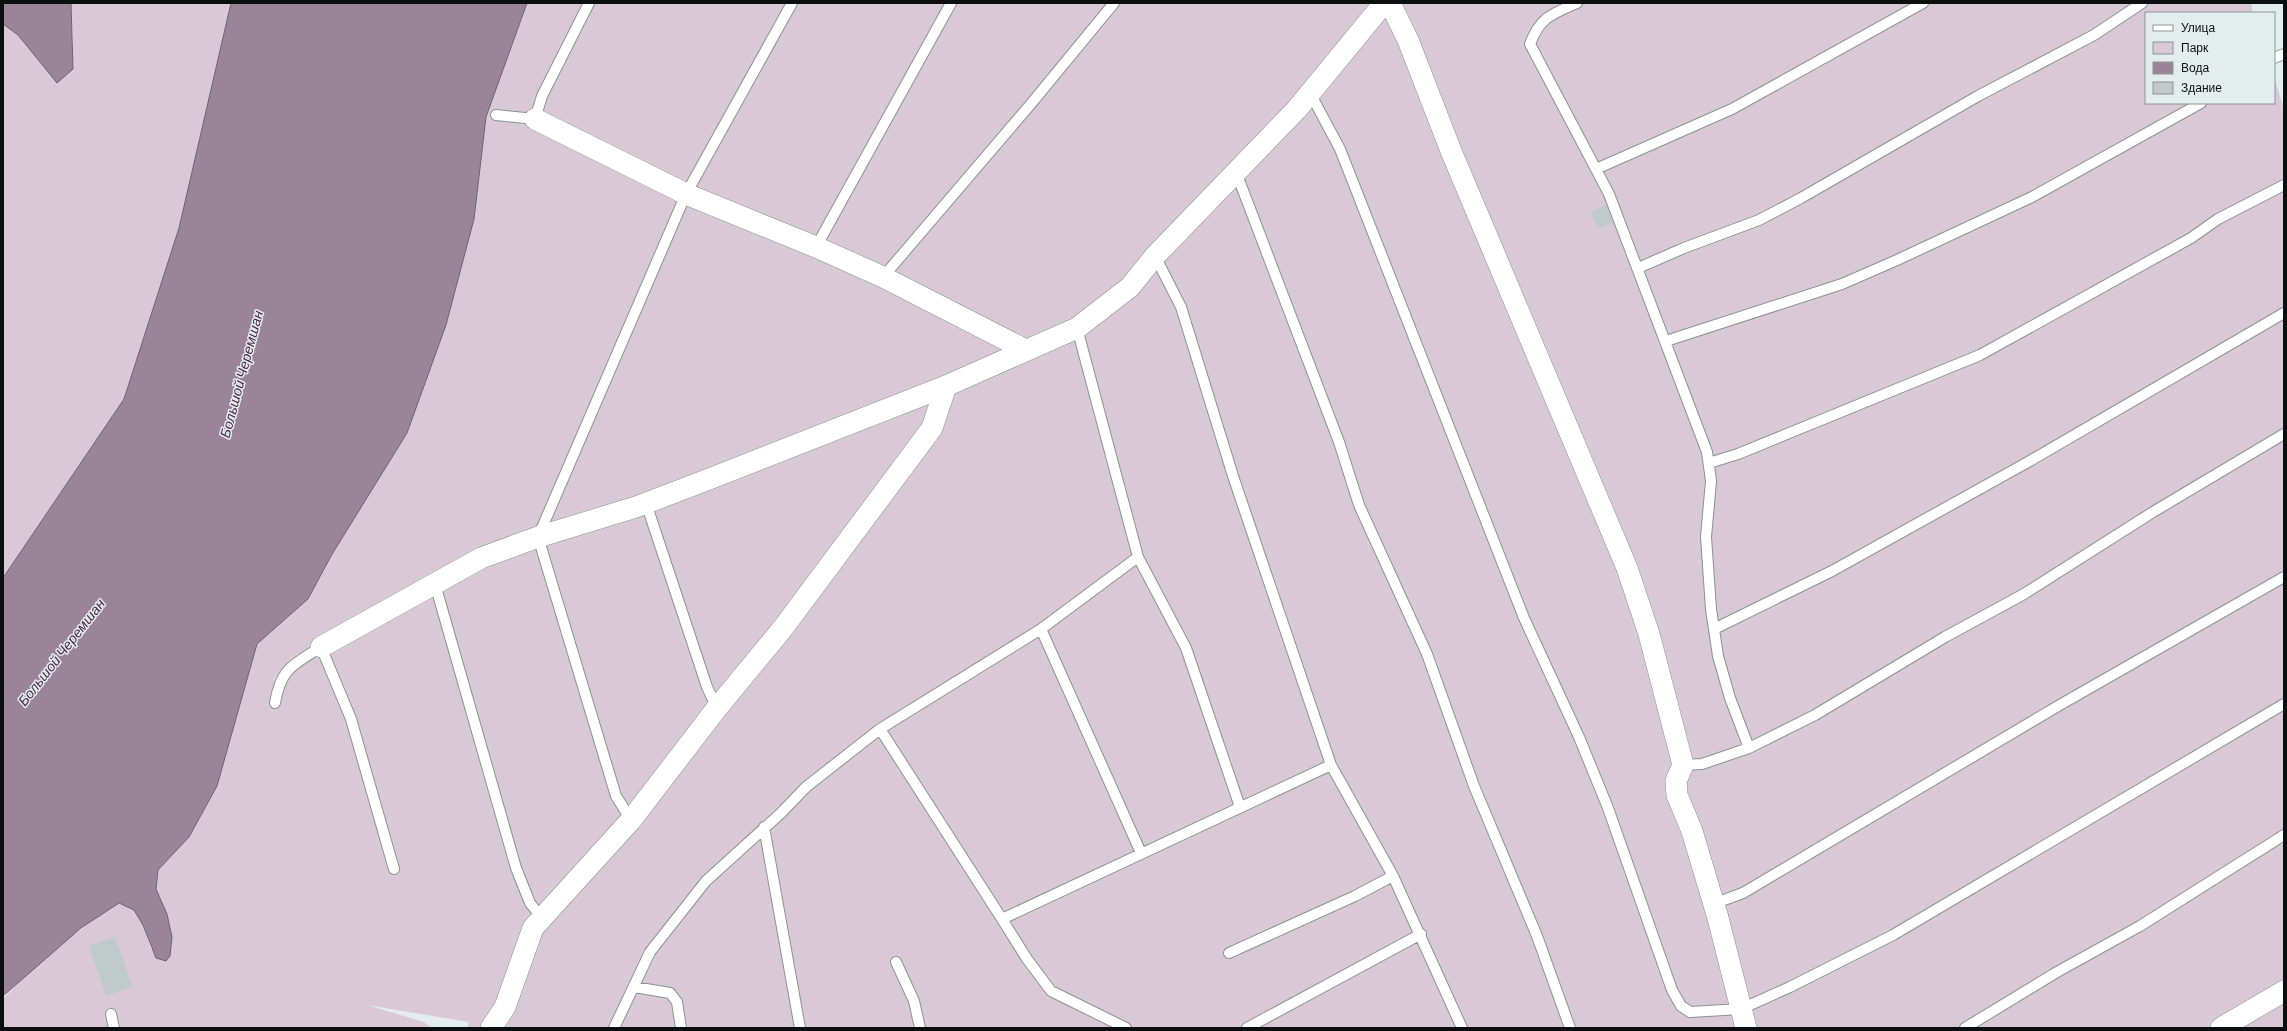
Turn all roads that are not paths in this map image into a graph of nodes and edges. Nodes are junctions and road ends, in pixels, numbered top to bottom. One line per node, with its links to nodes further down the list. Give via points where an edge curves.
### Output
1 (589, 3): 13 (lane, via 542,96)
2 (792, 3): 17 (lane)
3 (950, 3): 18 (lane)
4 (1114, 3): 21 (lane)
5 (1384, 3): 10 (street)
6 (1390, 3): 42 (street, via 1408,40 1451,151 1627,568 1649,634)
7 (1576, 3): 14 (lane, via 1550,16 1536,28 1530,44)
8 (1923, 3): 14 (lane, via 1732,109)
9 (2142, 3): 20 (lane, via 2094,35 1978,96 1759,220)
10 (1310, 93): 15 (street); 60 (lane, via 1340,149 1524,618 1580,737 1608,808 1672,990 1681,1006 1690,1012)
11 (2199, 104): 24 (lane, via 2032,197 1904,257 1842,284)
12 (496, 115): 13 (lane)
13 (535, 119): 17 (street)
14 (1596, 169): 20 (lane, via 1609,194)
15 (1236, 172): 19 (street); 70 (lane, via 1340,442 1359,505 1427,654 1474,786 1537,936)
16 (2284, 185): 28 (lane, via 2218,219 2191,238 1980,356 1738,454)
17 (686, 194): 18 (street); 30 (lane)
18 (816, 247): 21 (street)
19 (1155, 256): 23 (street, via 1130,287); 43 (lane, via 1180,307 1233,476)
20 (1638, 268): 24 (lane)
21 (884, 278): 25 (street)
22 (2284, 313): 35 (lane, via 2028,462 1839,567)
23 (1077, 328): 25 (street); 31 (lane)
24 (1666, 341): 28 (lane)
25 (1026, 350): 26 (street)
26 (946, 386): 29 (street); 39 (street, via 932,428 900,473 783,628)
27 (2284, 434): 41 (lane, via 2153,512 2024,594 1945,637 1815,715)
28 (1709, 463): 35 (lane, via 1711,481 1706,537)
29 (646, 504): 30 (street); 39 (lane, via 707,687)
30 (538, 537): 33 (street, via 481,558); 45 (lane, via 616,796)
31 (1138, 556): 34 (lane); 44 (lane, via 1186,648)
32 (2284, 577): 51 (lane, via 2058,706 1744,893)
33 (435, 584): 36 (street); 52 (lane, via 516,868 530,903)
34 (1041, 629): 40 (lane); 48 (lane)
35 (1714, 629): 41 (lane, via 1718,656 1730,698)
36 (321, 647): 37 (lane, via 291,666 279,683); 49 (lane, via 351,719)
37 (275, 703)
38 (2284, 704): 60 (lane, via 1893,935 1796,984)
39 (717, 708): 45 (street)
40 (880, 729): 46 (lane, via 806,787); 53 (lane)
41 (1749, 748): 42 (lane, via 1702,764)
42 (1683, 765): 51 (street, via 1676,781 1677,795 1692,831)
43 (1332, 766): 44 (lane); 50 (lane)
44 (1240, 807): 48 (lane)
45 (631, 820): 52 (street)
46 (764, 827): 57 (lane, via 706,881 650,952); 65 (lane)
47 (2284, 835): 71 (lane, via 2140,926 2057,972)
48 (1141, 853): 53 (lane)
49 (394, 869)
50 (1393, 876): 54 (lane); 55 (lane, via 1356,896)
51 (1714, 904): 60 (street)
52 (542, 918): 62 (street, via 533,928 505,1007)
53 (1002, 919): 67 (lane, via 1051,991)
54 (1421, 934): 68 (lane); 69 (lane)
55 (1229, 954)
56 (896, 962): 66 (lane, via 914,1002)
57 (634, 987): 63 (lane); 64 (lane, via 670,993 677,1002)
58 (2284, 991): 72 (street)
59 (111, 1014): 61 (lane)
60 (1743, 1018)
61 (114, 1028)
62 (491, 1028)
63 (614, 1028)
64 (681, 1028)
65 (800, 1028)
66 (920, 1028)
67 (1126, 1028)
68 (1247, 1028)
69 (1462, 1028)
70 (1570, 1028)
71 (1965, 1028)
72 (2221, 1028)

